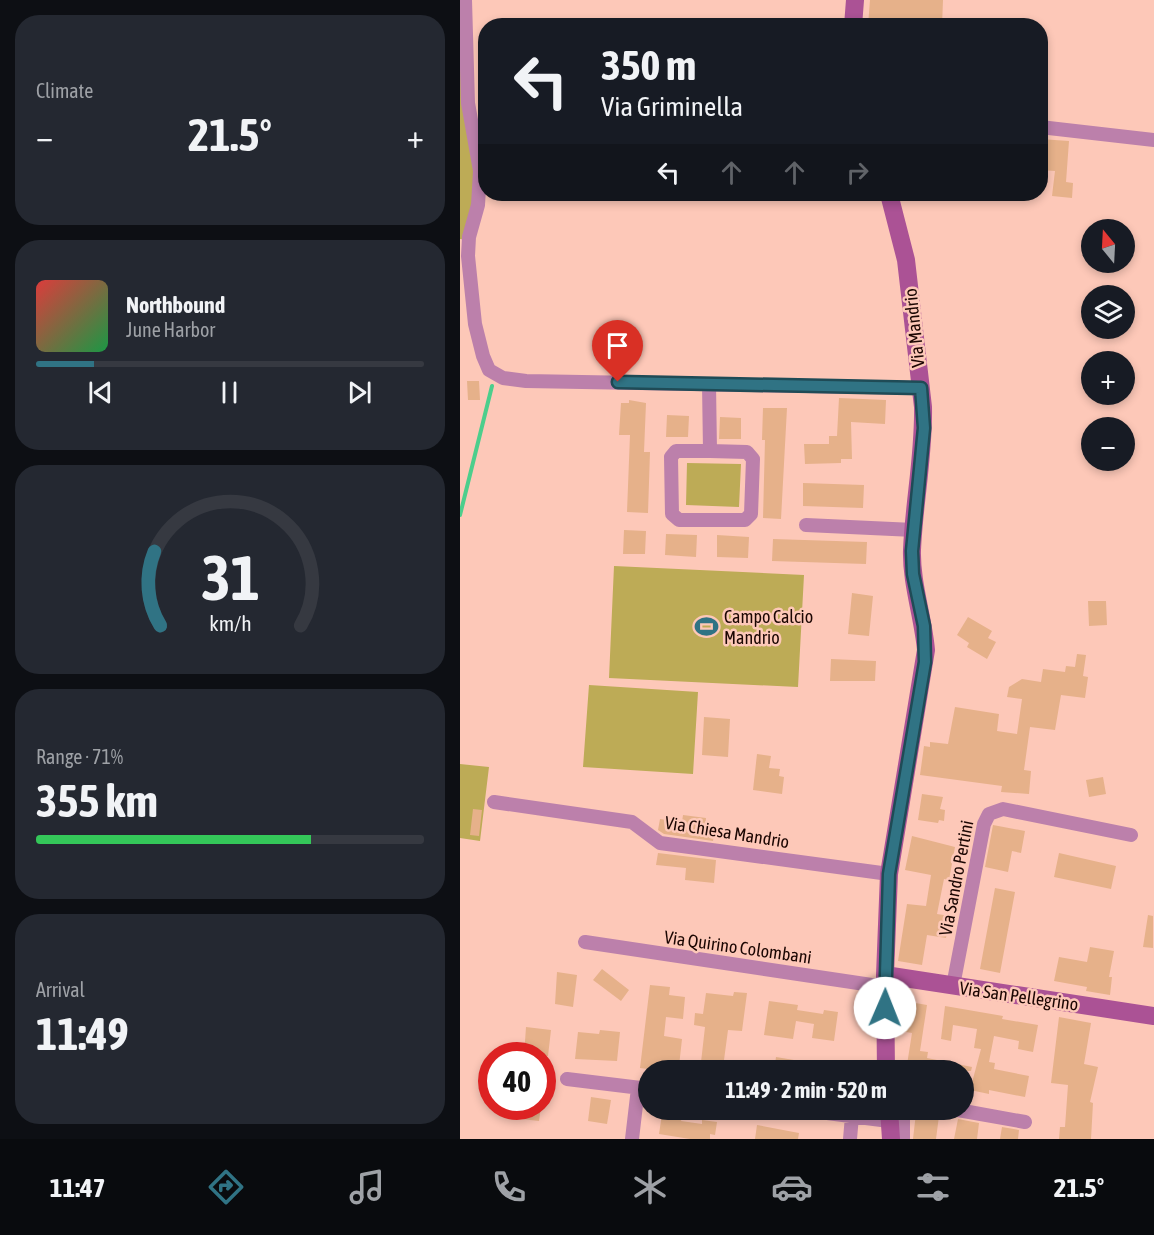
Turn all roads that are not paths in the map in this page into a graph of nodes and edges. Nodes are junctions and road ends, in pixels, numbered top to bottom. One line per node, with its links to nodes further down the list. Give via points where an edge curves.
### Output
1 (465, 0): 6 (street, via 468,103)
2 (855, 0): 3 (street)
3 (854, 18)
4 (1048, 128): 5 (street)
5 (1153, 140)
6 (478, 160)
7 (478, 201): 9 (street, via 469,237 469,283 482,356 489,370 503,378 526,381)
8 (891, 201): 10 (street, Via Mandrio, via 906,260)
9 (709, 384): 10 (street); 11 (street)
10 (921, 388): 13 (street, Via Mandrio, via 924,428)
11 (710, 451): 11 (street, via 676,451 671,457 672,514 679,520 745,520 751,514 753,459 747,452)
12 (806, 525): 13 (street)
13 (913, 530): 16 (street, Via Mandrio, via 913,574 924,626 925,662)
14 (494, 802): 16 (street, Via Chiesa Mandrio, via 632,822 660,843)
15 (1131, 835): 19 (street, Via Sandro Pertini, via 1003,809 989,814)
16 (889, 874): 18 (street, Via Mandrio)
17 (585, 942): 18 (street, Via Quirino Colombani)
18 (885, 981): 19 (street, Via San Pellegrino); 21 (street, Via Mandrio)
19 (953, 987): 20 (street, Via San Pellegrino)
20 (1153, 1016)
21 (886, 1060)
22 (567, 1079): 23 (street)
23 (638, 1088)
24 (974, 1113): 28 (street)
25 (638, 1114): 29 (street)
26 (852, 1120): 30 (street)
27 (893, 1120): 31 (street)
28 (1025, 1122)
29 (632, 1139)
30 (850, 1139)
31 (903, 1139)

